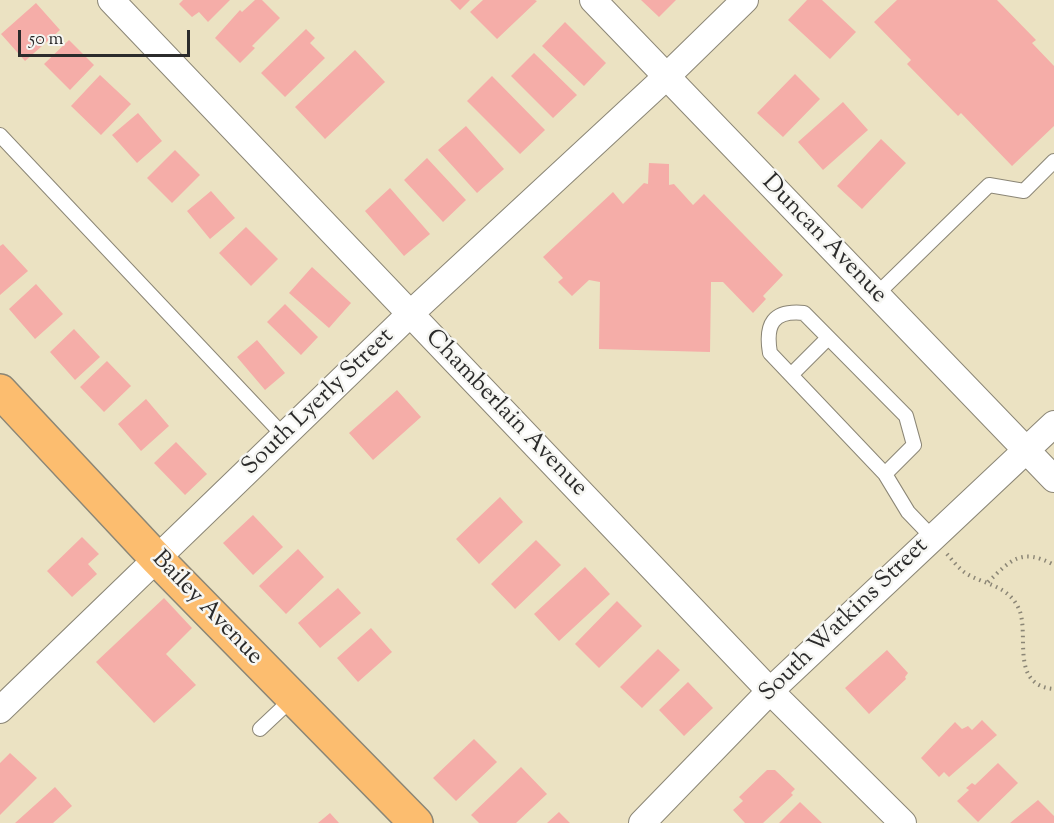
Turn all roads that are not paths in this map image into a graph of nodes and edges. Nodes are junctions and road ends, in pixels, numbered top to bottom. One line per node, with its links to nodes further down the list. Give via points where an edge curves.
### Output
1 (111, 0): 8 (street, Chamberlain Avenue)
2 (593, 0): 4 (street, Duncan Avenue)
3 (745, 0): 4 (street, South Lyerly Street)
4 (666, 77): 7 (street, Duncan Avenue); 8 (street, South Lyerly Street)
5 (0, 135): 13 (lane)
6 (1054, 161): 7 (lane, via 1024,191 989,185)
7 (876, 295): 14 (street, Duncan Avenue)
8 (410, 314): 13 (street, South Lyerly Street); 19 (street, Chamberlain Avenue)
9 (828, 338): 10 (lane); 10 (lane, via 804,313 787,312 776,318 767,335 770,353); 15 (lane, via 906,416 914,445)
10 (791, 375): 15 (lane)
11 (0, 391): 18 (main road, Bailey Avenue)
12 (1054, 424): 14 (street, South Watkins Street)
13 (284, 436): 18 (street, South Lyerly Street)
14 (1027, 451): 16 (street, Duncan Avenue); 17 (street, South Watkins Street)
15 (885, 474): 17 (lane, via 908,512)
16 (1054, 479)
17 (933, 538): 19 (street, South Watkins Street)
18 (157, 559): 20 (main road, Bailey Avenue); 21 (street, South Lyerly Street)
19 (771, 691): 24 (street, South Watkins Street); 25 (street, Chamberlain Avenue)
20 (294, 698): 22 (lane); 23 (main road, Bailey Avenue)
21 (0, 710)
22 (260, 729)
23 (416, 823)
24 (642, 823)
25 (903, 823)

